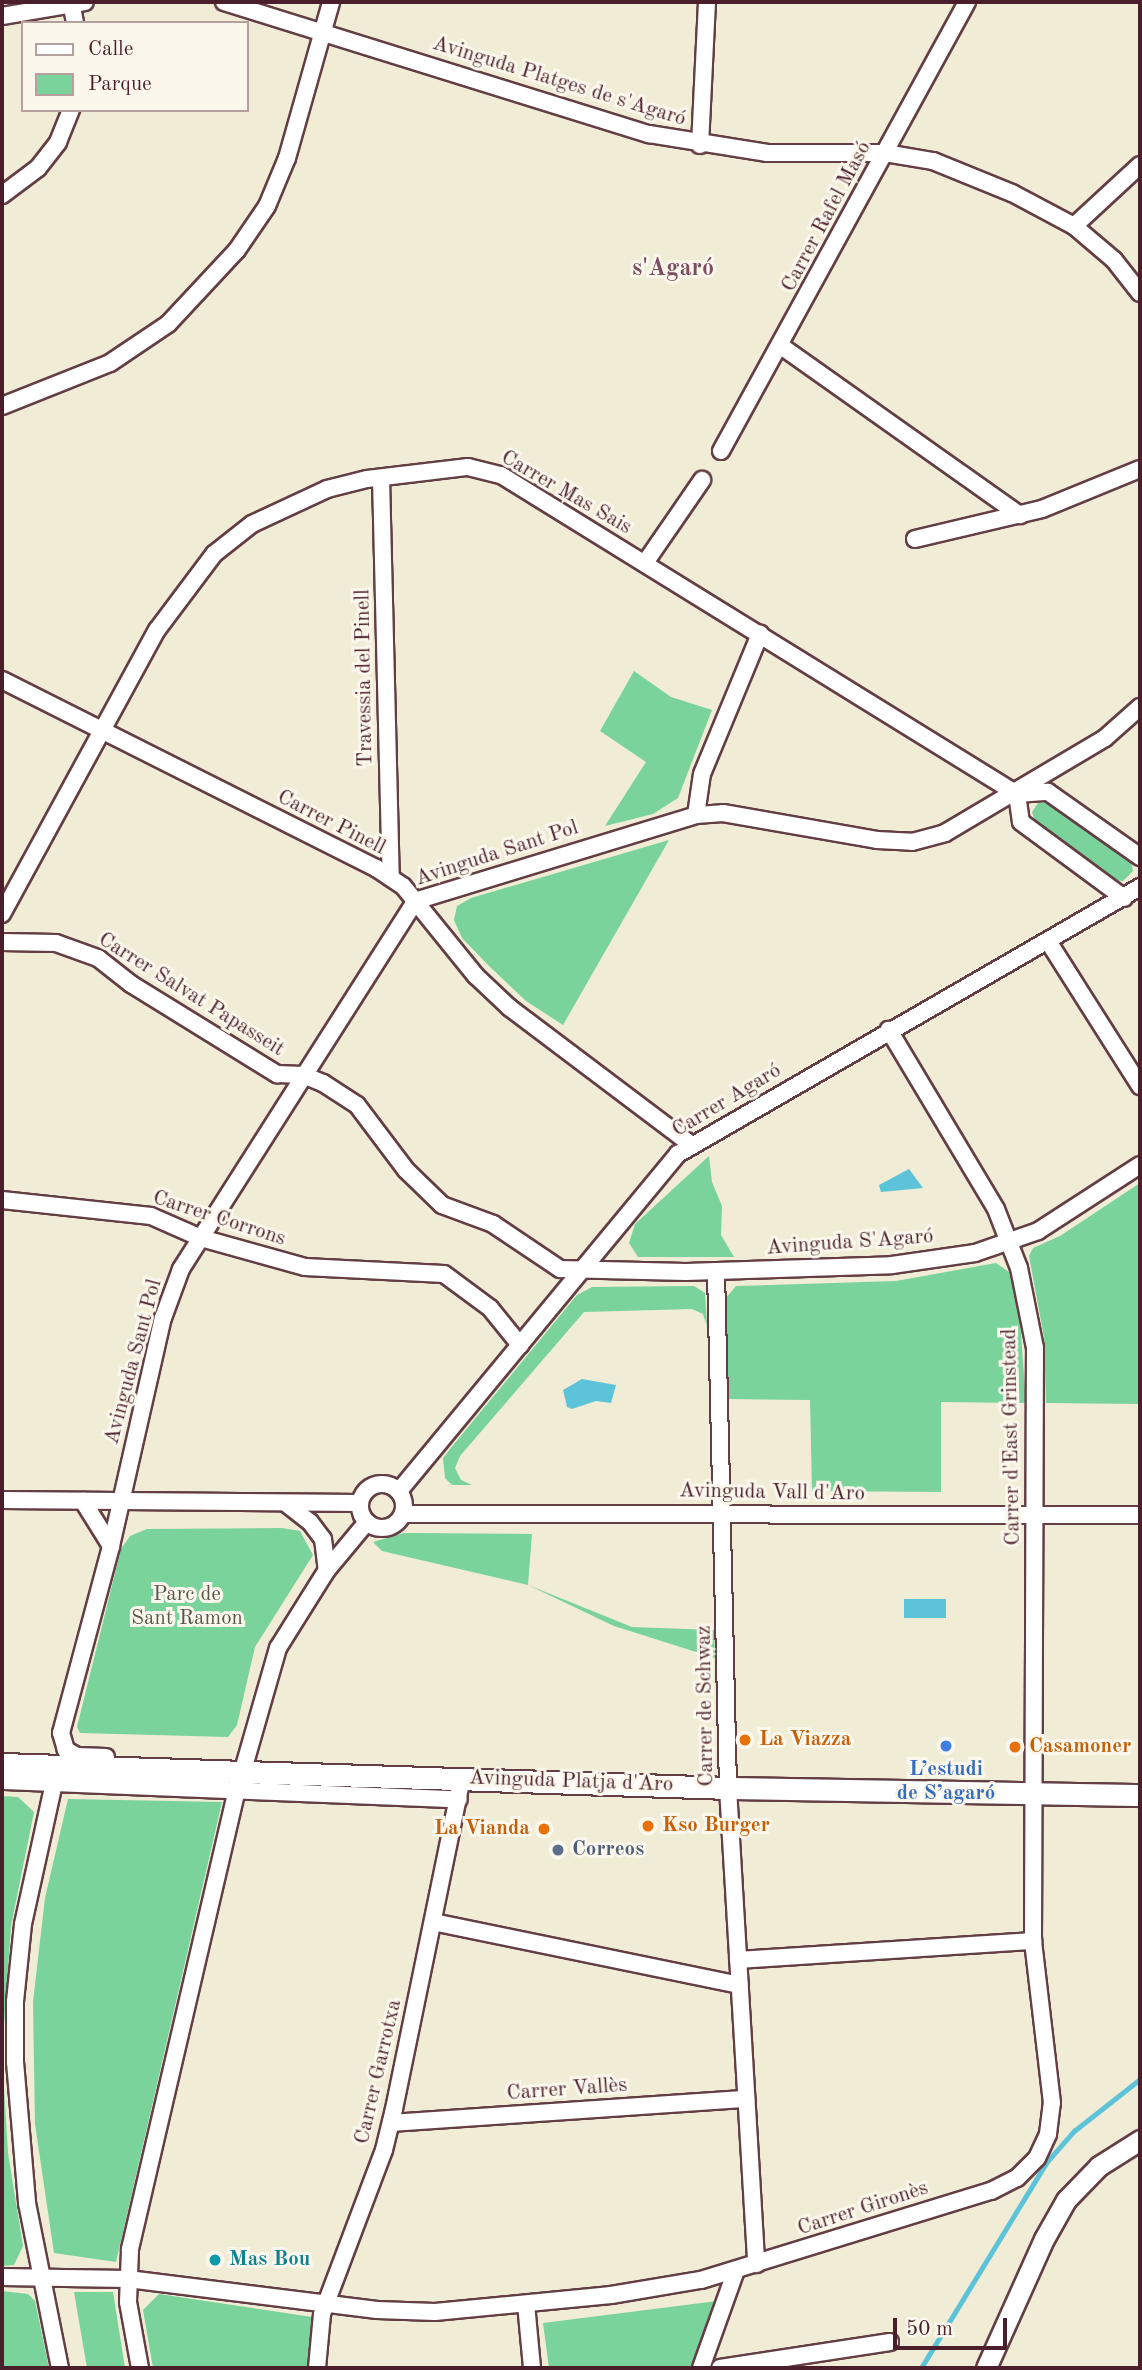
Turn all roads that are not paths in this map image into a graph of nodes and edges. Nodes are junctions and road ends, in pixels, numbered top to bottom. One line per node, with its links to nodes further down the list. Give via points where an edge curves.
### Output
1 (224, 2): 8 (street, Avinguda Platges de s'Agaró)
2 (331, 2): 8 (street)
3 (707, 2): 10 (street)
4 (967, 2): 11 (street, Carrer Rafel Masó)
5 (76, 3): 6 (street); 7 (street)
6 (2, 16)
7 (75, 21)
8 (322, 32): 10 (street, Avinguda Platges de s'Agaró, via 649,134); 17 (street, via 287,158 267,206 237,250 168,324 110,363)
9 (70, 112): 13 (street, via 58,142 38,167)
10 (700, 145): 11 (street, Avinguda Platges de s'Agaró, via 767,153)
11 (885, 153): 14 (street, Avinguda Platges de s'Agaró, via 933,161 1012,193); 16 (street, Carrer Rafel Masó)
12 (1140, 165): 14 (street)
13 (2, 195)
14 (1073, 226): 15 (street, Avinguda Platges de s'Agaró, via 1114,260)
15 (1140, 293)
16 (781, 346): 18 (street, Carrer Rafel Masó); 22 (street)
17 (2, 406)
18 (721, 451)
19 (1140, 469): 22 (street)
20 (382, 478): 24 (street, Carrer Mas Sais, via 468,467 486,470); 28 (street, Carrer Mas Sais, via 327,489 285,505 214,554 157,630); 32 (street, Travessia del Pinell)
21 (702, 480): 24 (street)
22 (1020, 515): 23 (street)
23 (915, 539)
24 (645, 563): 25 (street, Carrer Mas Sais)
25 (760, 634): 29 (street, Carrer Mas Sais); 30 (street, via 702,774)
26 (2, 680): 28 (street, Carrer Pinell)
27 (1140, 707): 29 (street, Avinguda Sant Pol, via 1105,738)
28 (102, 732): 32 (street, Carrer Pinell); 36 (street, Carrer Mas Sais)
29 (1017, 793): 30 (street, Avinguda Sant Pol, via 946,833 912,842 723,813); 31 (street, Carrer Mas Sais, via 1048,792); 34 (street, via 1021,822)
30 (696, 814): 35 (street, Avinguda Sant Pol)
31 (1140, 858)
32 (391, 878): 35 (street, Carrer Pinell)
33 (1140, 887): 34 (street, Carrer Agaró)
34 (1124, 898): 37 (street, Carrer Agaró)
35 (415, 901): 40 (street, Avinguda Sant Pol); 42 (street, Carrer Pinell, via 510,1008)
36 (2, 914)
37 (1048, 941): 39 (street, Carrer Agaró); 41 (street)
38 (2, 942): 40 (street, Carrer Salvat Papasseit, via 56,943 98,958 131,984 277,1074)
39 (889, 1030): 42 (street, Carrer Agaró); 46 (street, Carrer d'East Grinstead, via 996,1209)
40 (303, 1075): 45 (street, Avinguda Sant Pol); 48 (street, Carrer Salvat Papasseit, via 357,1105 406,1170 442,1205 493,1224 542,1260)
41 (1140, 1086)
42 (692, 1146): 48 (street, Carrer Agaró, via 678,1154)
43 (1140, 1165): 46 (street, Avinguda S'Agaró, via 1038,1231)
44 (2, 1200): 45 (street, Carrer Corrons, via 151,1216)
45 (201, 1238): 49 (street, Carrer Corrons, via 305,1267 444,1274 490,1308); 53 (street, Avinguda Sant Pol, via 181,1269 163,1318)
46 (1009, 1241): 47 (street, Avinguda S'Agaró, via 975,1253 892,1265); 58 (street, Carrer d'East Grinstead, via 1030,1308 1035,1348)
47 (716, 1271): 48 (street, Avinguda S'Agaró); 56 (street, Carrer de Schwaz)
48 (582, 1272): 49 (street, Carrer Agaró)
49 (520, 1345): 50 (street, Carrer Agaró)
50 (399, 1491): 54 (street, via 376,1484); 57 (street)
51 (2, 1500): 52 (street)
52 (83, 1501): 53 (street); 61 (street)
53 (120, 1502): 55 (street); 61 (street, Avinguda Sant Pol)
54 (360, 1503): 55 (street); 60 (street)
55 (288, 1504): 62 (street, via 323,1539)
56 (722, 1513): 57 (street, Avinguda Vall d'Aro); 58 (street, Avinguda Vall d'Aro); 69 (street, Carrer de Schwaz)
57 (403, 1514): 60 (street, via 385,1528)
58 (1037, 1515): 59 (street, Avinguda Vall d'Aro); 70 (street, Carrer d'East Grinstead)
59 (1140, 1515)
60 (367, 1522): 62 (street)
61 (111, 1546): 64 (street, Avinguda Sant Pol, via 62,1743 77,1756 149,1760)
62 (327, 1570): 67 (street, via 278,1648)
63 (2, 1764): 64 (main road, Avinguda Platja d'Aro)
64 (169, 1770): 67 (main road, Avinguda Platja d'Aro)
65 (462, 1778): 67 (main road, Avinguda Platja d'Aro); 69 (main road, Avinguda Platja d'Aro); 72 (street, Carrer Garrotxa)
66 (2, 1781): 68 (street)
67 (239, 1781): 68 (street); 72 (street); 84 (street, via 134,2225)
68 (54, 1783): 83 (street, via 23,1924 15,2002 16,2113)
69 (728, 1788): 70 (main road, Avinguda Platja d'Aro); 75 (street, Carrer de Schwaz)
70 (1034, 1794): 71 (main road, Avinguda Platja d'Aro); 74 (street, Carrer Gironès)
71 (1140, 1794)
72 (459, 1799): 73 (street, Carrer Garrotxa)
73 (433, 1922): 76 (street); 78 (street, Carrer Garrotxa)
74 (1033, 1941): 75 (street); 80 (street, Carrer Gironès, via 1052,2077 1048,2134 1037,2158 1017,2178 992,2190)
75 (738, 1960): 76 (street, Carrer de Schwaz)
76 (740, 1985): 77 (street, Carrer de Schwaz)
77 (746, 2099): 78 (street, Carrer Vallès); 80 (street, Carrer de Schwaz)
78 (391, 2123): 85 (street, Carrer Garrotxa)
79 (1140, 2140): 94 (street, via 1099,2166 1066,2200)
80 (756, 2264): 81 (street, Carrer Gironès)
81 (736, 2270): 86 (street, Carrer Gironès, via 611,2295); 92 (street)
82 (2, 2277): 83 (street)
83 (41, 2278): 84 (street, Carrer Gironès); 88 (street)
84 (128, 2279): 85 (street, Carrer Gironès); 89 (street)
85 (328, 2301): 86 (street, Carrer Gironès, via 377,2310 435,2312); 90 (street, Carrer Garrotxa)
86 (526, 2304): 91 (street)
87 (890, 2342): 93 (street)
88 (60, 2368)
89 (140, 2368)
90 (317, 2368)
91 (532, 2368)
92 (701, 2368)
93 (720, 2368)
94 (986, 2368)

